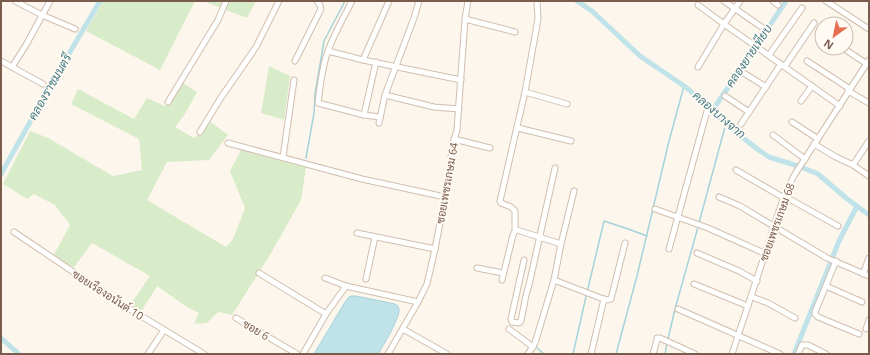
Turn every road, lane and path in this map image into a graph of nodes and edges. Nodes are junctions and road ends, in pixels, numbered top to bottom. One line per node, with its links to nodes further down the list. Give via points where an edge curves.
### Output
1 (15, 1): 19 (street)
2 (50, 1): 19 (street)
3 (226, 1): 52 (street, via 218,20)
4 (279, 1): 63 (street, via 256,47)
5 (317, 1): 32 (street, via 321,9)
6 (352, 1): 27 (street)
7 (389, 1): 30 (street)
8 (468, 1): 20 (street, ซอยเพชรเกษม 64)
9 (537, 1): 48 (street, via 538,19)
10 (724, 1): 18 (street)
11 (740, 1): 18 (street)
12 (773, 1): 16 (street)
13 (826, 1): 25 (street)
14 (417, 2): 37 (street, via 414,18)
15 (698, 5): 22 (street)
16 (778, 5)
17 (802, 8): 28 (street)
18 (735, 9): 22 (street); 23 (street)
19 (42, 15): 24 (street); 38 (street)
20 (465, 19): 26 (street); 43 (street, ซอยเพชรเกษม 64)
21 (814, 23): 36 (street)
22 (724, 24): 28 (street); 39 (street)
23 (763, 28)
24 (75, 29)
25 (869, 29)
26 (515, 32)
27 (328, 51): 30 (street); 59 (street, via 319,103)
28 (769, 55): 36 (street)
29 (854, 56): 35 (street)
30 (363, 60): 34 (street)
31 (1, 61): 38 (street)
32 (295, 61)
33 (807, 61): 47 (street)
34 (376, 62): 37 (street); 59 (street)
35 (866, 64): 40 (street); 47 (street, ซอยเพชรเกษม 68)
36 (783, 65): 45 (street); 46 (street)
37 (396, 66): 43 (street); 49 (street)
38 (12, 67): 44 (street)
39 (698, 67)
40 (869, 71)
41 (742, 72): 46 (street)
42 (294, 80): 71 (street)
43 (461, 80): 56 (street, ซอยเพชรเกษม 64)
44 (42, 84)
45 (812, 86): 51 (street); 55 (street)
46 (766, 88): 58 (street)
47 (849, 90): 53 (street); 55 (street, ซอยเพชรเกษม 68)
48 (526, 92): 54 (street); 62 (street)
49 (385, 95): 56 (street, via 434,107); 59 (street, via 379,120)
50 (724, 96): 58 (street)
51 (801, 101)
52 (168, 102)
53 (869, 103)
54 (567, 104)
55 (840, 106): 69 (street, ซอยเพชรเกษม 68)
56 (459, 108): 65 (street, ซอยเพชรเกษม 64)
57 (707, 111): 82 (street)
58 (749, 112): 61 (street)
59 (364, 115)
60 (792, 122): 69 (street)
61 (741, 124)
62 (518, 128): 68 (street); 85 (street, via 500,201 515,211)
63 (200, 132)
64 (774, 135): 72 (street)
65 (454, 139): 70 (street); 78 (street, ซอยเพชรเกษม 64)
66 (869, 141): 73 (street)
67 (228, 142): 71 (street)
68 (571, 142)
69 (816, 142): 72 (street, ซอยเพชรเกษม 68); 73 (street)
70 (490, 148)
71 (283, 157): 78 (street, via 362,179)
72 (804, 160): 80 (street, ซอยเพชรเกษม 68)
73 (852, 165): 76 (street)
74 (555, 168): 89 (street)
75 (736, 170): 80 (street)
76 (869, 176)
77 (574, 191): 91 (street)
78 (445, 197): 92 (street, ซอยเพชรเกษม 64)
79 (719, 197): 83 (street)
80 (784, 197): 83 (street, ซอยเพชรเกษม 68); 84 (street)
81 (655, 208): 82 (street)
82 (677, 216): 93 (street); 95 (street)
83 (775, 226): 95 (street, ซอยเพชรเกษม 68); 98 (street)
84 (838, 226)
85 (516, 229): 89 (street); 101 (street, via 512,235)
86 (14, 232): 125 (street, ซอยเรืองอนันต์ 10)
87 (357, 233): 88 (street)
88 (375, 237): 92 (street); 105 (street)
89 (539, 237): 91 (street); 97 (street, via 519,323 510,319)
90 (625, 243): 113 (street, via 612,299)
91 (561, 244): 107 (street)
92 (435, 249): 114 (street, ซอยเพชรเกษม 64, via 427,284)
93 (669, 249)
94 (697, 253): 108 (street)
95 (766, 254): 108 (street, ซอยเพชรเกษม 68)
96 (869, 258): 102 (street)
97 (524, 260)
98 (835, 261): 102 (street); 111 (street)
99 (477, 268): 101 (street)
100 (259, 273): 118 (street)
101 (504, 273): 106 (street)
102 (862, 274): 103 (street)
103 (869, 276)
104 (325, 278): 110 (street)
105 (366, 279)
106 (502, 280)
107 (554, 280): 113 (street); 128 (street)
108 (757, 281): 112 (street, ซอยเพชรเกษม 68)
109 (694, 284): 116 (street)
110 (346, 286): 114 (street); 118 (street)
111 (826, 286): 115 (street); 126 (street, via 815,314)
112 (752, 297): 116 (street, ซอยเพชรเกษม 68); 120 (street)
113 (604, 299): 136 (street)
114 (418, 302): 122 (street, ซอยเพชรเกษม 64)
115 (862, 302)
116 (748, 306): 127 (street, ซอยเพชรเกษม 68)
117 (678, 309): 127 (street)
118 (326, 314): 132 (street)
119 (236, 318): 131 (street, ซอย 6)
120 (795, 318)
121 (869, 320): 124 (street)
122 (403, 329): 133 (street, ซอยเพชรเกษม 64); 134 (street)
123 (509, 329): 128 (street)
124 (866, 329)
125 (164, 330): 129 (street); 130 (street, ซอยเรืองอนันต์ 10)
126 (859, 334)
127 (738, 336): 139 (street, ซอยเพชรเกษม 68); 140 (street)
128 (534, 345): 135 (street)
129 (148, 354)
130 (204, 354)
131 (297, 354)
132 (303, 354)
133 (388, 354)
134 (447, 354)
135 (528, 354)
136 (591, 354)
137 (653, 354): 138 (street, via 658,338)
138 (695, 354)
139 (732, 354)
140 (780, 354)
141 (798, 354): 142 (street, via 802,345 808,345)
142 (826, 354)

